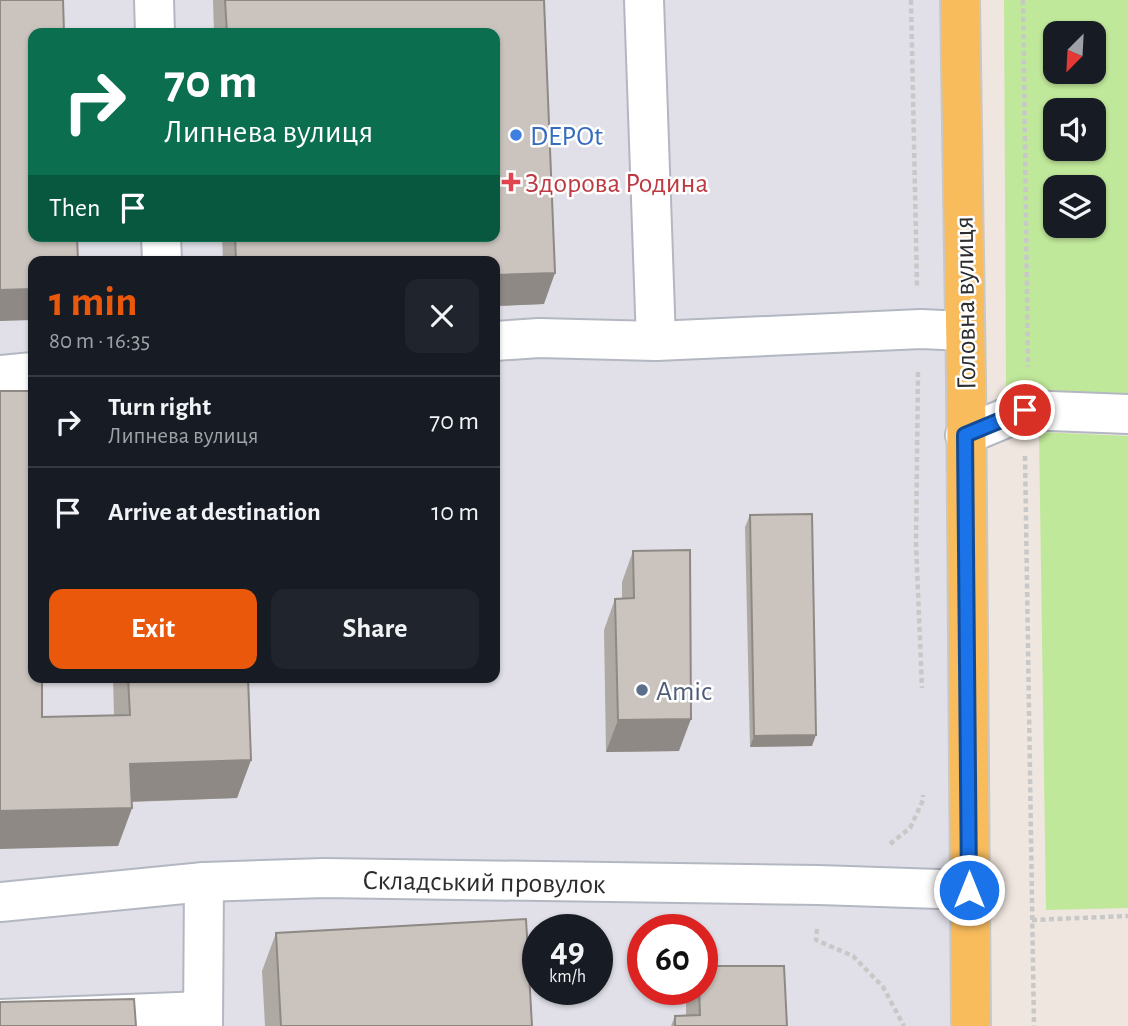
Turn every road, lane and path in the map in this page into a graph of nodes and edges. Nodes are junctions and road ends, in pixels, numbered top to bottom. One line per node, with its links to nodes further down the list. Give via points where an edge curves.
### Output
1 (154, 0): 6 (street)
2 (644, 0): 10 (street)
3 (911, 0): 7 (path)
4 (960, 0): 8 (main road, Головна вулиця)
5 (1023, 0): 13 (path)
6 (155, 28)
7 (921, 329): 8 (street); 10 (street); 16 (path, via 916,544)
8 (964, 331): 15 (main road, Головна вулиця)
9 (500, 341): 10 (street)
10 (656, 341)
11 (28, 372): 12 (street)
12 (0, 375)
13 (1025, 410): 14 (street); 15 (street); 24 (path)
14 (1128, 414)
15 (965, 435): 21 (main road, Головна вулиця)
16 (922, 699)
17 (923, 788): 18 (path, via 923,800 910,828)
18 (886, 848)
19 (204, 881): 20 (street, Складський провулок, via 324,878); 22 (street, Складський провулок); 26 (street)
20 (819, 885): 21 (street, Складський провулок); 27 (path, via 816,940 853,956 883,987)
21 (969, 890): 28 (main road, Головна вулиця)
22 (0, 902)
23 (1128, 916): 24 (path)
24 (1032, 920): 29 (path)
25 (0, 1019): 26 (street)
26 (203, 1019)
27 (904, 1026)
28 (971, 1026)
29 (1034, 1026)

